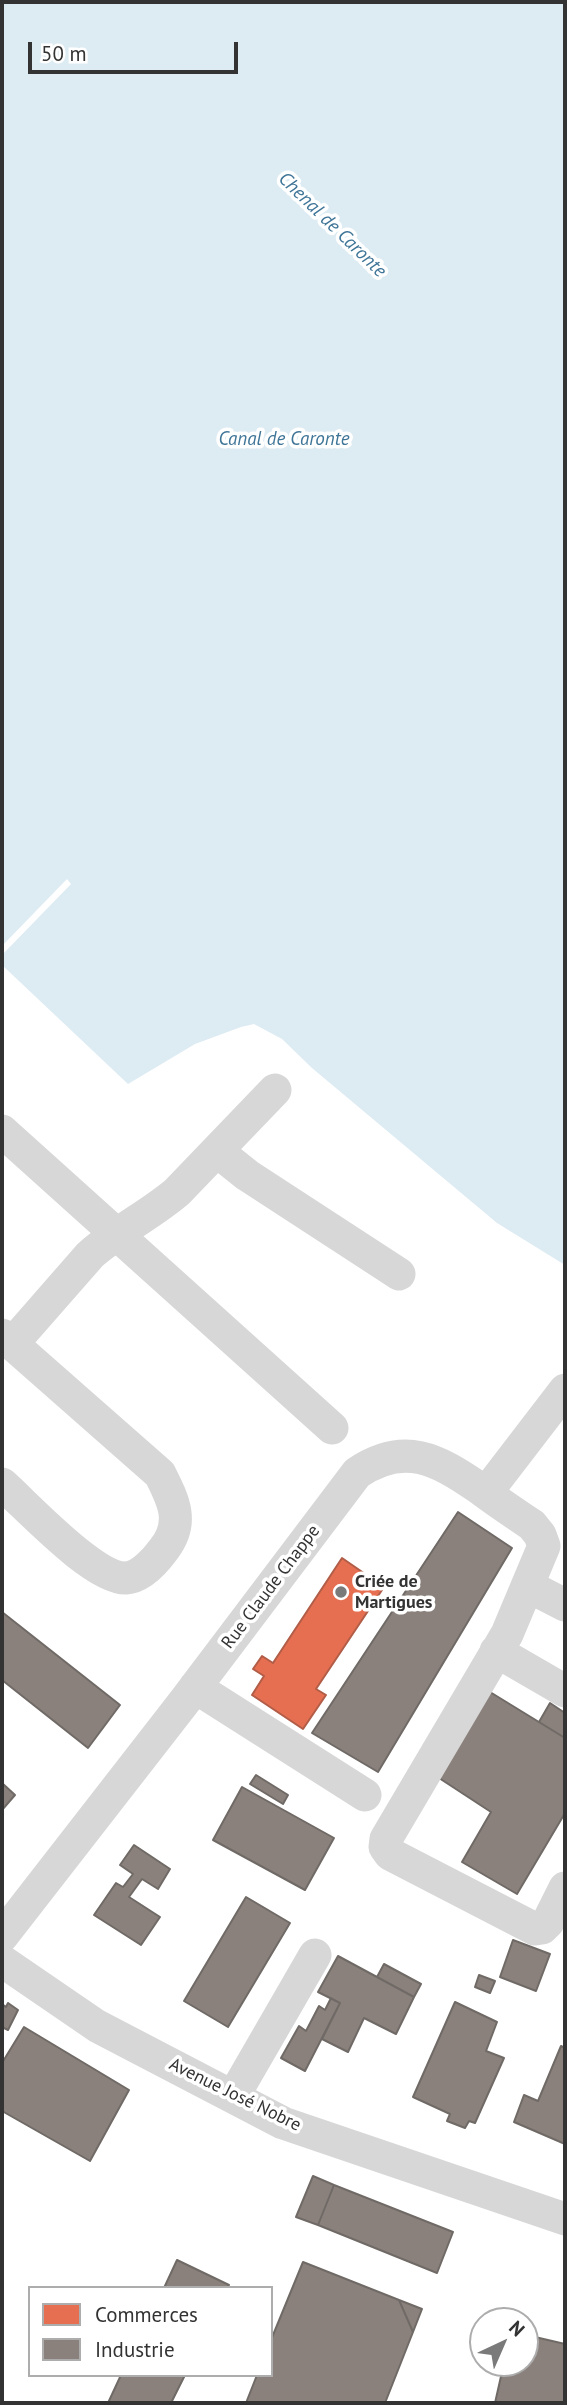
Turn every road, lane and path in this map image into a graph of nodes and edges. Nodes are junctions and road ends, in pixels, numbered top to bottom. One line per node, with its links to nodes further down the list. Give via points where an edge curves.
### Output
1 (275, 1090): 3 (street)
2 (2, 1131): 4 (street)
3 (217, 1151): 4 (street, via 163,1204); 5 (street)
4 (115, 1235): 6 (street); 8 (street)
5 (399, 1274)
6 (7, 1339): 9 (street, via 160,1474 175,1504 174,1527 165,1548 146,1569 128,1578 111,1575 91,1564)
7 (565, 1390): 10 (street)
8 (332, 1428)
9 (2, 1484)
10 (486, 1493): 11 (street, Rue Claude Chappe, via 532,1525); 15 (street, Rue Claude Chappe, via 434,1460 412,1455 374,1461 357,1473)
11 (553, 1561): 12 (street, Rue Claude Chappe)
12 (522, 1600): 13 (street); 14 (street, Rue Claude Chappe)
13 (565, 1605)
14 (496, 1651): 16 (street); 18 (street, Rue Claude Chappe, via 385,1847 390,1854 535,1929 548,1922)
15 (195, 1687): 17 (street); 19 (street, Rue Claude Chappe)
16 (565, 1691)
17 (365, 1795)
18 (565, 1888)
19 (2, 1936)
20 (315, 1955): 22 (street)
21 (2, 1961): 22 (street, Avenue José Nobre, via 97,2026)
22 (233, 2097): 23 (street, Avenue José Nobre, via 283,2123)
23 (565, 2219)

